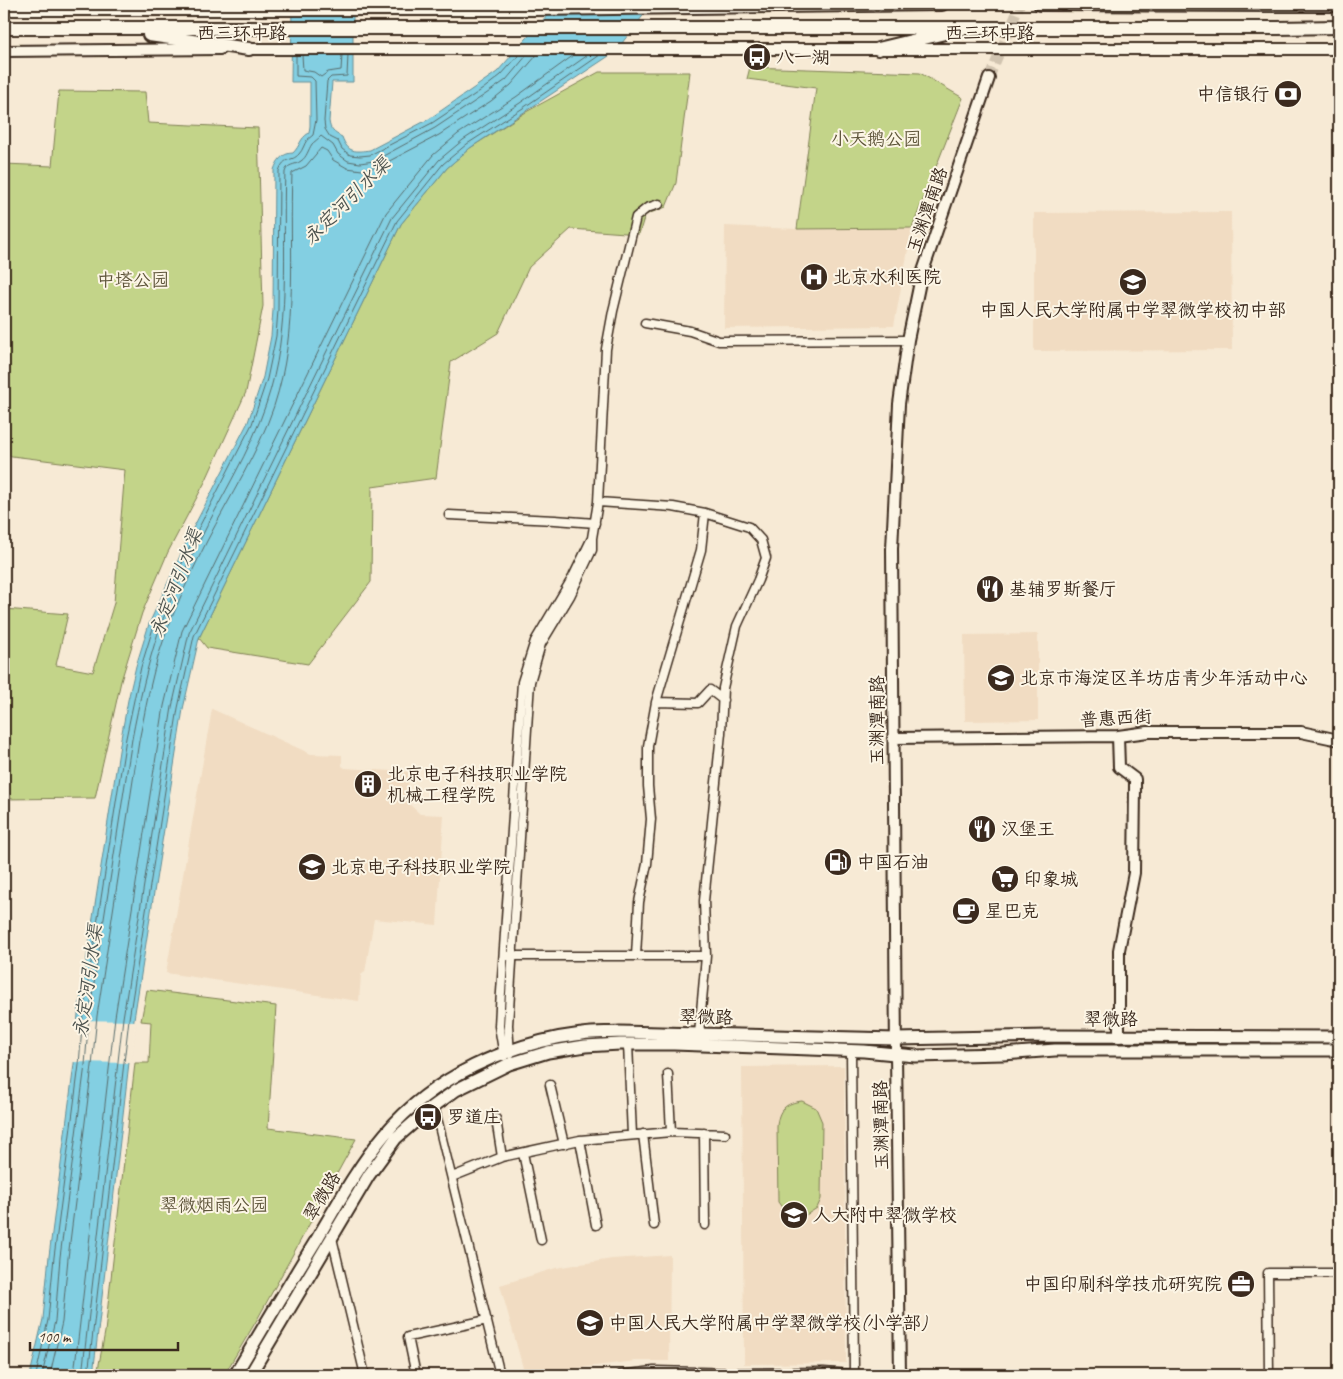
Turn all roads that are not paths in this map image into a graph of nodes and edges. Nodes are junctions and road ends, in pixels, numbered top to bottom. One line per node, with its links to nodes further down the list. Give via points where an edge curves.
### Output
1 (98, 4): 5 (highway)
2 (942, 4): 5 (highway, via 535,9)
3 (1040, 4): 4 (highway, bridge)
4 (1339, 6)
5 (71, 8): 6 (highway)
6 (4, 9)
7 (1339, 27): 10 (highway, bridge)
8 (4, 28): 9 (highway)
9 (104, 28): 10 (highway); 11 (highway)
10 (967, 28): 12 (highway)
11 (250, 49): 12 (street, 西三环中路); 14 (street, 西三环中路)
12 (878, 49): 13 (street, 西三环中路)
13 (1339, 49)
14 (4, 51)
15 (989, 78): 18 (street, 玉渊潭南路, via 921,277)
16 (659, 204): 19 (street, via 636,217 613,311 606,349)
17 (645, 323): 18 (street, via 690,331 719,341)
18 (908, 340): 27 (street, 玉渊潭南路, via 898,404 892,549)
19 (598, 502): 20 (street, via 672,507); 22 (street)
20 (705, 513): 24 (street, via 749,526 761,540 766,558 737,626); 25 (street, via 701,550)
21 (449, 515): 22 (street)
22 (595, 523): 23 (street)
23 (592, 538): 29 (street, via 535,641 522,682); 30 (street, via 592,550 574,588 541,644 530,682)
24 (723, 700): 25 (street, via 710,690 698,703); 32 (street, via 704,901)
25 (656, 702): 31 (street, via 648,746 651,819 639,902)
26 (1118, 736): 27 (street, 普惠西街); 28 (street, 普惠西街, via 1148,732 1301,732); 34 (street, via 1119,767 1134,779 1135,787 1134,873 1119,950)
27 (894, 738): 36 (street, 玉渊潭南路)
28 (1339, 740)
29 (503, 956): 30 (street); 40 (street, via 499,1026)
30 (513, 956): 31 (street); 40 (street)
31 (636, 956): 32 (street)
32 (706, 956): 33 (street)
33 (699, 1034): 36 (main road, 翠微路); 40 (main road, 翠微路, via 583,1034 546,1040)
34 (1119, 1037): 35 (main road, 翠微路); 36 (main road, 翠微路)
35 (1339, 1037)
36 (896, 1039): 41 (street, 玉渊潭南路)
37 (628, 1044): 38 (main road, 翠微路); 42 (main road, 翠微路, via 548,1052); 51 (street)
38 (851, 1050): 41 (main road, 翠微路); 68 (street)
39 (1339, 1050): 41 (main road, 翠微路, via 1055,1050 1003,1054)
40 (506, 1052): 42 (street); 69 (main road, 翠微路, via 451,1079 417,1103 385,1134 359,1169)
41 (896, 1054): 76 (street, 玉渊潭南路)
42 (509, 1064): 45 (main road, 翠微路, via 456,1090)
43 (668, 1074): 47 (street)
44 (550, 1085): 53 (street)
45 (434, 1106): 56 (street); 60 (main road, 翠微路, via 396,1138 369,1175)
46 (496, 1119): 55 (street)
47 (671, 1132): 48 (street); 49 (street)
48 (704, 1133): 50 (street); 59 (street)
49 (643, 1134): 51 (street); 58 (street)
50 (725, 1134)
51 (632, 1135): 52 (street)
52 (580, 1140): 53 (street); 57 (street)
53 (564, 1144): 54 (street)
54 (524, 1153): 55 (street); 61 (street)
55 (502, 1158): 56 (street)
56 (452, 1177): 63 (street)
57 (596, 1225)
58 (654, 1225)
59 (705, 1225)
60 (332, 1238): 70 (main road, 翠微路); 71 (street)
61 (541, 1240)
62 (1339, 1273): 77 (street, via 1268,1273)
63 (487, 1320): 72 (street, via 408,1337); 73 (street)
64 (671, 1373): 65 (street); 74 (street, via 654,1371)
65 (726, 1374): 66 (street)
66 (783, 1374): 67 (street)
67 (838, 1374): 68 (street)
68 (854, 1374): 75 (street)
69 (235, 1375)
70 (250, 1375)
71 (365, 1375)
72 (416, 1375)
73 (500, 1375)
74 (621, 1375)
75 (864, 1375)
76 (900, 1375)
77 (1269, 1375)

